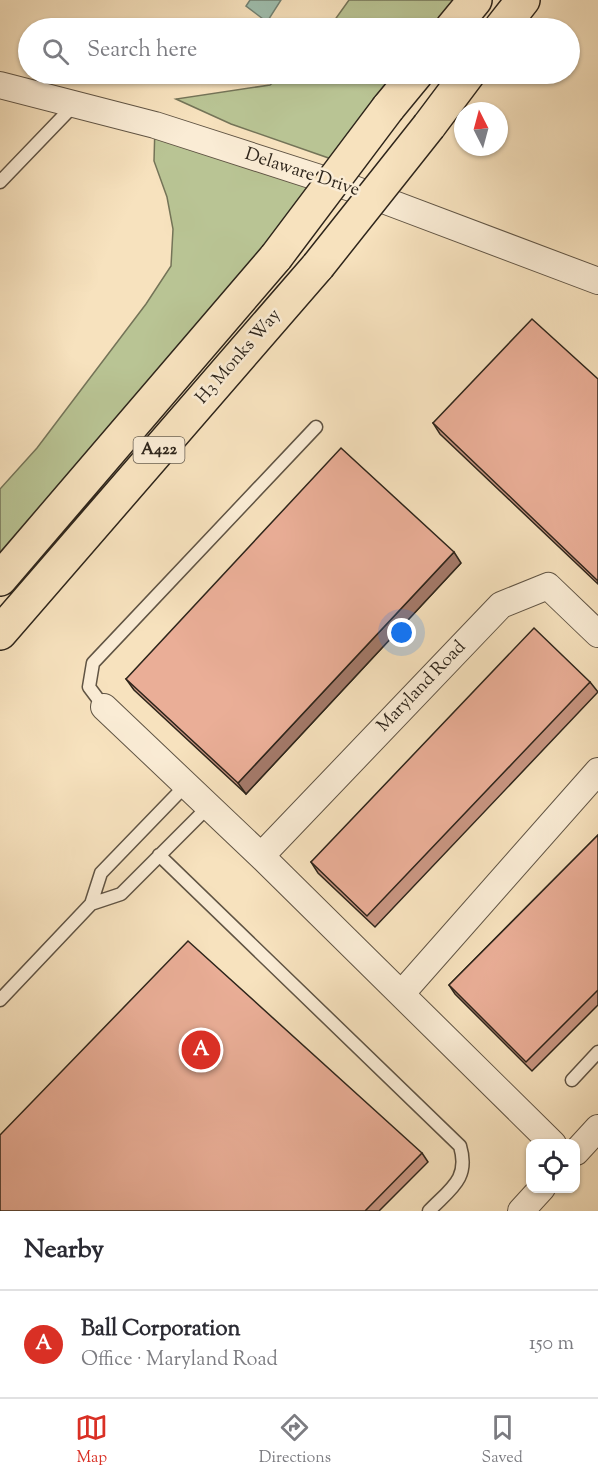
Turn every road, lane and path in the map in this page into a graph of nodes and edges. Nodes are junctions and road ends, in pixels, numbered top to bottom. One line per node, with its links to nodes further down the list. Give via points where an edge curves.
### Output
1 (475, 0): 3 (main road)
2 (523, 0): 4 (main road)
3 (460, 18)
4 (509, 18)
5 (408, 84): 12 (main road, H3 Monks Way / A422, bridge, via 276,257)
6 (460, 84): 13 (main road, H3 Monks Way / A422, bridge, via 318,266)
7 (0, 85): 8 (street, Delaware Drive)
8 (75, 104): 9 (lane); 10 (street, Delaware Drive, via 155,125 354,189)
9 (0, 182)
10 (598, 281)
11 (316, 427): 15 (lane, via 93,663 89,687)
12 (0, 579)
13 (0, 633)
14 (598, 634): 20 (street, Maryland Road, via 548,586 501,605)
15 (104, 707): 17 (street)
16 (598, 771): 22 (street)
17 (186, 785): 18 (street); 21 (lane, via 101,873)
18 (209, 806): 19 (lane); 20 (street)
19 (159, 855): 21 (lane, via 121,894); 30 (lane, via 460,1146 464,1169 458,1181)
20 (261, 856): 22 (street)
21 (91, 904): 23 (lane)
22 (402, 993): 27 (street)
23 (0, 1000)
24 (598, 1052): 25 (lane)
25 (572, 1080)
26 (598, 1128): 28 (street)
27 (549, 1139)
28 (580, 1148)
29 (537, 1193): 31 (street)
30 (429, 1211)
31 (521, 1211)

